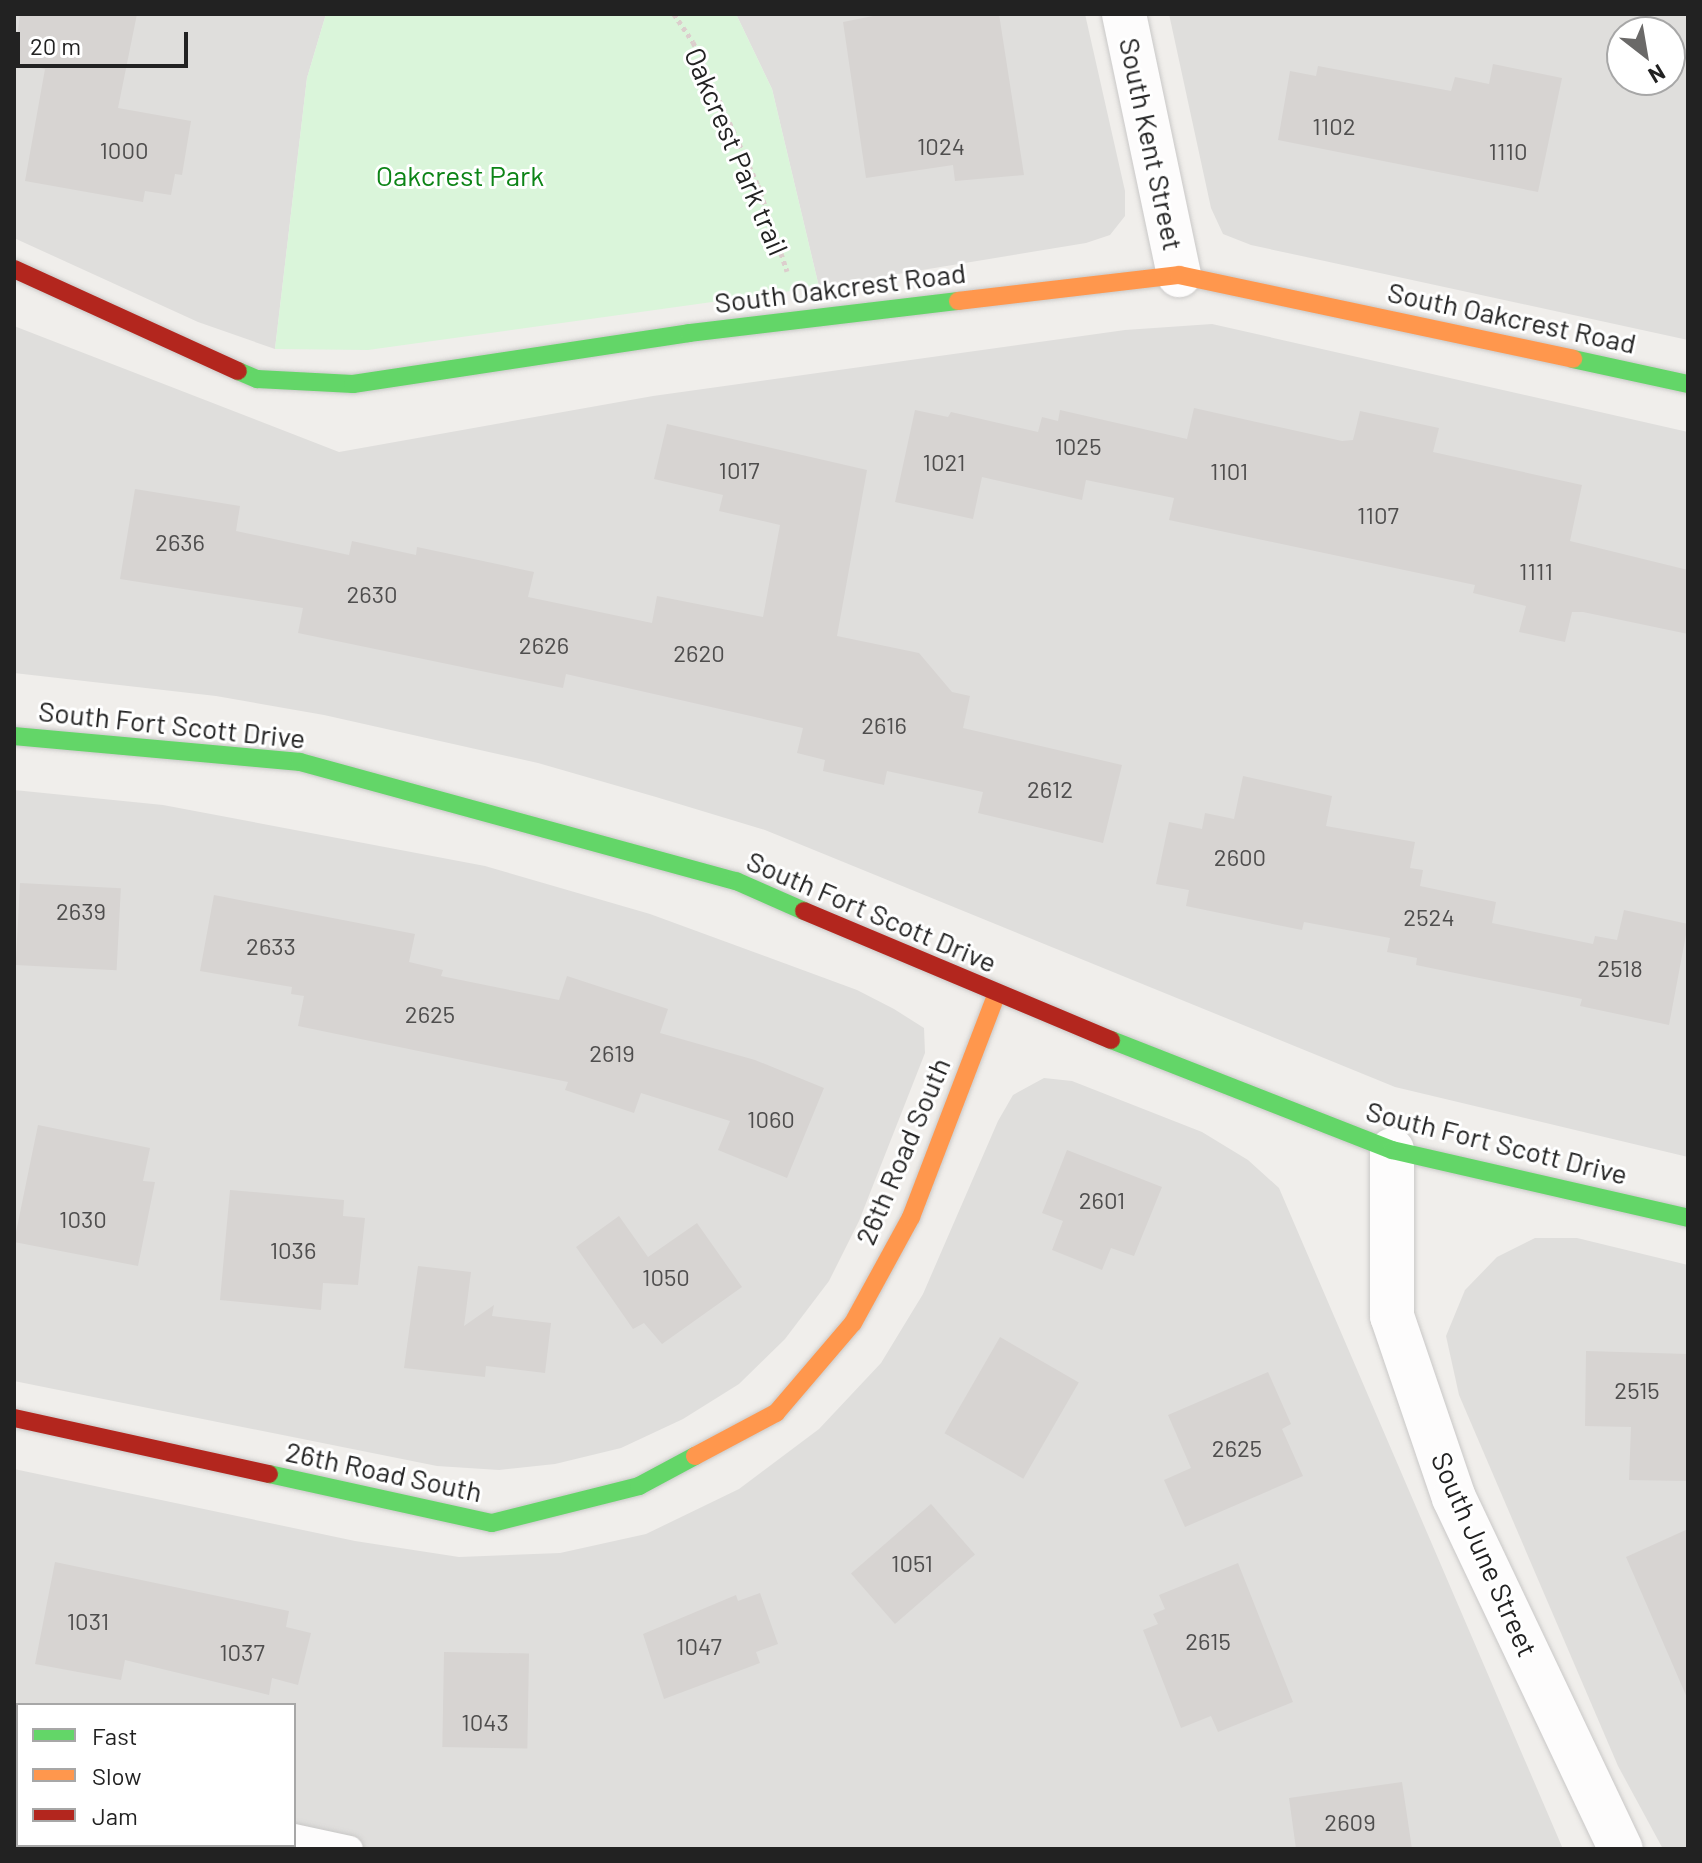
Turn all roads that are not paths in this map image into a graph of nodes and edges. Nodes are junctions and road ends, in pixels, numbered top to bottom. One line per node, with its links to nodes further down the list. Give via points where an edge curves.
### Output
1 (1124, 14): 3 (street, South Kent Street)
2 (14, 269): 3 (street, South Oakcrest Road, via 257,379 353,384 689,333)
3 (1179, 275): 4 (street, South Oakcrest Road)
4 (1688, 384)
5 (14, 736): 6 (street, South Fort Scott Drive, via 300,762 736,881)
6 (996, 995): 7 (street, South Fort Scott Drive); 9 (street, 26th Road South, via 911,1217 853,1323 776,1413 639,1486 492,1523)
7 (1392, 1150): 8 (street, South Fort Scott Drive); 12 (street, South June Street, via 1392,1316 1454,1498)
8 (1688, 1218)
9 (14, 1418)
10 (296, 1837): 11 (lane)
11 (350, 1849)
12 (1621, 1849)

